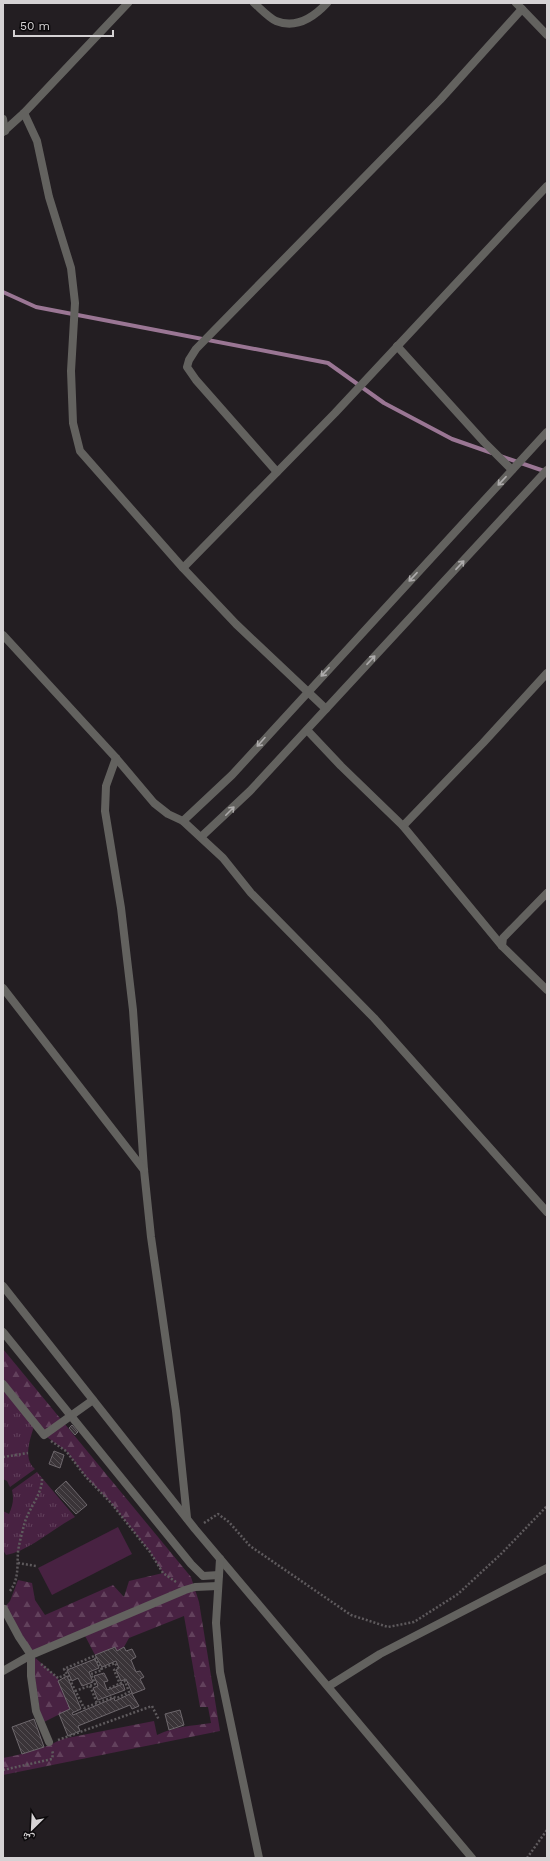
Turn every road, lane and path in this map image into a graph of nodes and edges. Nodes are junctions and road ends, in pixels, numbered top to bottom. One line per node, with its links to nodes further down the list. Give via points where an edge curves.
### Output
1 (128, 3): 7 (street)
2 (254, 3): 3 (street, via 276,20 291,24 306,20)
3 (327, 3)
4 (516, 3): 5 (street)
5 (522, 9): 6 (street); 15 (street, via 440,100 196,349 189,360 187,368 196,380)
6 (547, 36)
7 (24, 113): 9 (street); 16 (street, via 37,141 49,197 71,268 75,303 71,371 76,442 80,451)
8 (3, 119): 9 (street)
9 (4, 131)
10 (547, 186): 11 (street)
11 (397, 346): 13 (street); 15 (street)
12 (547, 432): 13 (street)
13 (512, 470): 19 (street, one-way to 19)
14 (547, 470): 20 (street, one-way to 14)
15 (277, 472): 16 (street)
16 (183, 568): 19 (street, via 236,624)
17 (3, 635): 22 (street)
18 (547, 672): 24 (street)
19 (307, 692): 20 (street); 23 (street, one-way to 23, via 232,775)
20 (326, 709): 21 (street)
21 (307, 730): 24 (street); 25 (street, one-way to 21, via 250,791)
22 (116, 758): 23 (street, via 154,803 168,814); 30 (street, via 106,786 105,811 121,908 131,995)
23 (184, 821): 25 (street)
24 (403, 826): 27 (street)
25 (201, 837): 31 (street, via 223,858 251,893 374,1018)
26 (547, 893): 27 (street, via 507,933)
27 (502, 946): 29 (street)
28 (3, 988): 30 (street)
29 (547, 990)
30 (144, 1170): 42 (street, via 176,1411)
31 (546, 1207)
32 (3, 1286): 35 (street)
33 (3, 1332): 36 (street)
34 (3, 1384): 37 (street)
35 (93, 1400): 36 (street); 42 (street)
36 (70, 1415): 37 (street); 48 (street, via 191,1564 204,1576)
37 (44, 1435): 51 (path, via 66,1451 111,1503 150,1552 163,1573 177,1584)
38 (28, 1454): 39 (path)
39 (3, 1457)
40 (42, 1479): 45 (path, via 42,1487 28,1513 18,1552)
41 (547, 1506): 43 (path, via 458,1594 414,1622 388,1627 352,1615 250,1546 229,1522 218,1514)
42 (186, 1518): 43 (street)
43 (195, 1529): 44 (street)
44 (220, 1559): 48 (street); 59 (street)
45 (18, 1563): 46 (path); 50 (path, via 18,1573)
46 (36, 1566)
47 (547, 1568): 59 (street, via 380,1654)
48 (219, 1575): 49 (street)
49 (218, 1586): 51 (street, via 194,1587); 68 (street, via 216,1623 220,1672)
50 (10, 1591)
51 (179, 1592): 53 (street)
52 (4, 1609): 53 (street)
53 (31, 1655): 55 (street); 56 (path, via 58,1678); 64 (street, via 30,1676 36,1710)
54 (101, 1669): 56 (path, via 94,1656 64,1669); 57 (path, via 115,1663 118,1668 114,1670); 58 (path, via 91,1674 95,1684)
55 (3, 1671)
56 (67, 1674): 61 (path)
57 (120, 1684): 60 (path); 62 (path, via 125,1682 129,1692)
58 (90, 1686): 61 (path); 62 (path)
59 (328, 1686): 69 (street)
60 (108, 1689)
61 (75, 1691): 62 (path, via 84,1708)
62 (97, 1703)
63 (159, 1720): 64 (path, via 152,1706)
64 (49, 1742)
65 (52, 1759): 66 (path)
66 (3, 1770)
67 (547, 1830): 70 (path)
68 (259, 1858)
69 (472, 1858)
70 (527, 1858)

